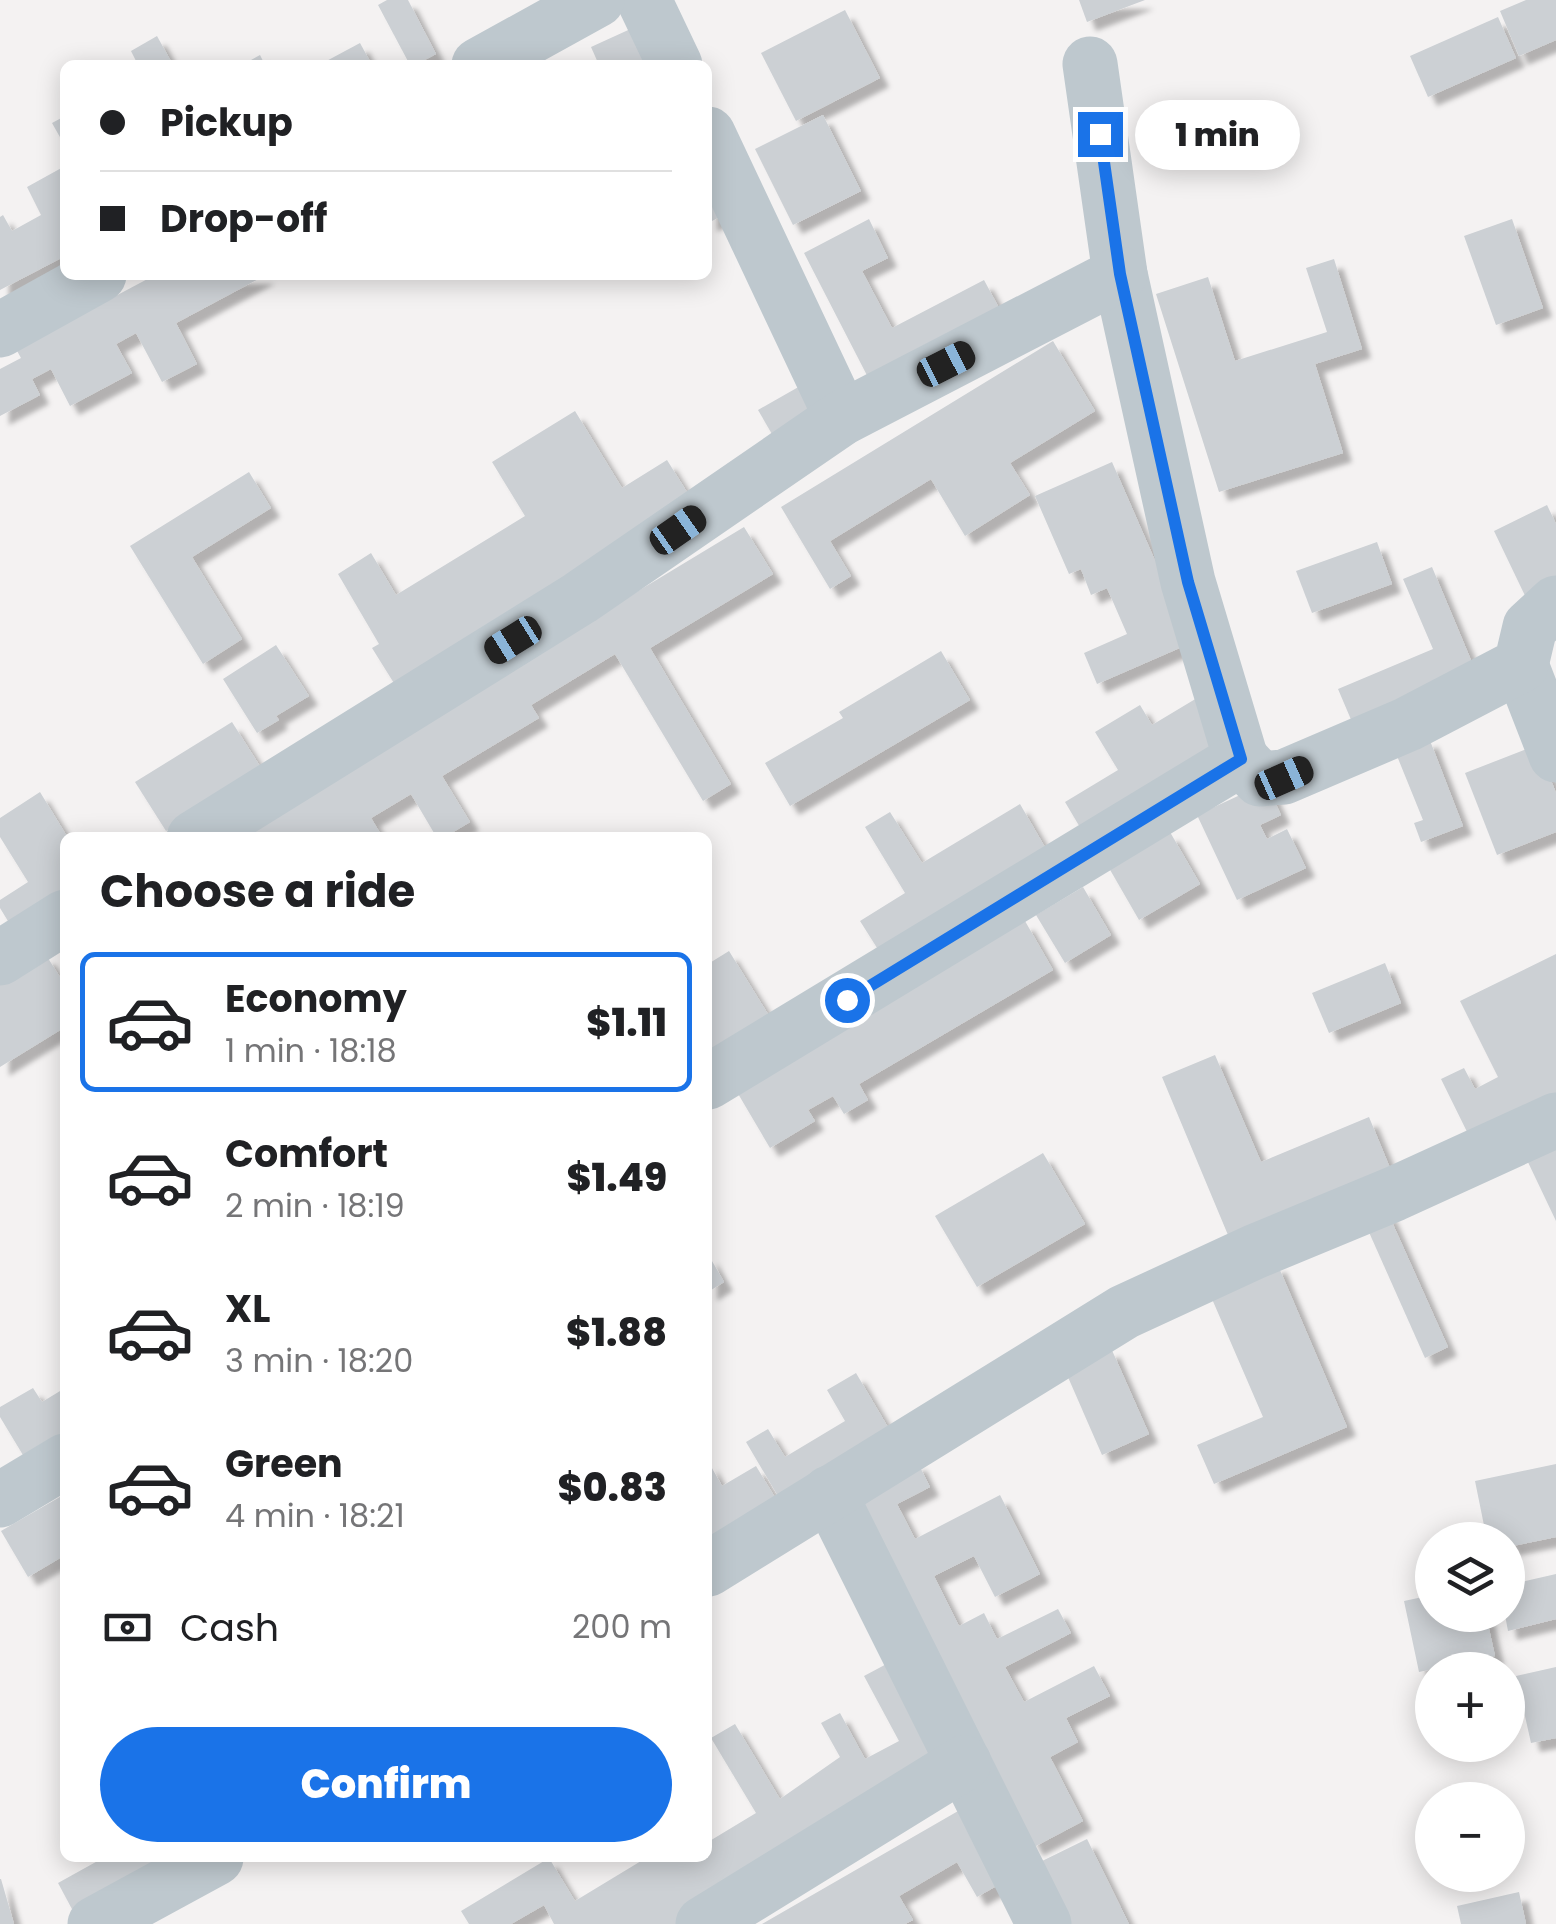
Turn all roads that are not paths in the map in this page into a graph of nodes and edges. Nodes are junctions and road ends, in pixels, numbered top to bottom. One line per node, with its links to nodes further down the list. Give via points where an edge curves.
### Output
1 (596, 0): 3 (street)
2 (644, 0): 4 (street)
3 (488, 60)
4 (673, 60)
5 (1090, 64): 7 (street)
6 (712, 142): 10 (street)
7 (1120, 274): 10 (street); 14 (street, via 1188,582)
8 (90, 280): 9 (street)
9 (0, 330)
10 (842, 418): 15 (street, via 580,598)
11 (1556, 603): 12 (street, via 1530,628)
12 (1521, 665): 13 (street); 14 (street, via 1284,778 1260,779)
13 (1556, 755)
14 (1241, 759): 18 (street)
15 (204, 832)
16 (60, 921): 17 (street)
17 (0, 958)
18 (712, 1080)
19 (1556, 1120): 21 (street, via 1124,1312)
20 (60, 1464): 22 (street)
21 (830, 1494): 23 (street); 24 (street)
22 (0, 1500)
23 (712, 1567)
24 (964, 1763): 27 (street); 28 (street)
25 (209, 1862): 26 (street)
26 (95, 1924)
27 (702, 1924)
28 (1044, 1924)

